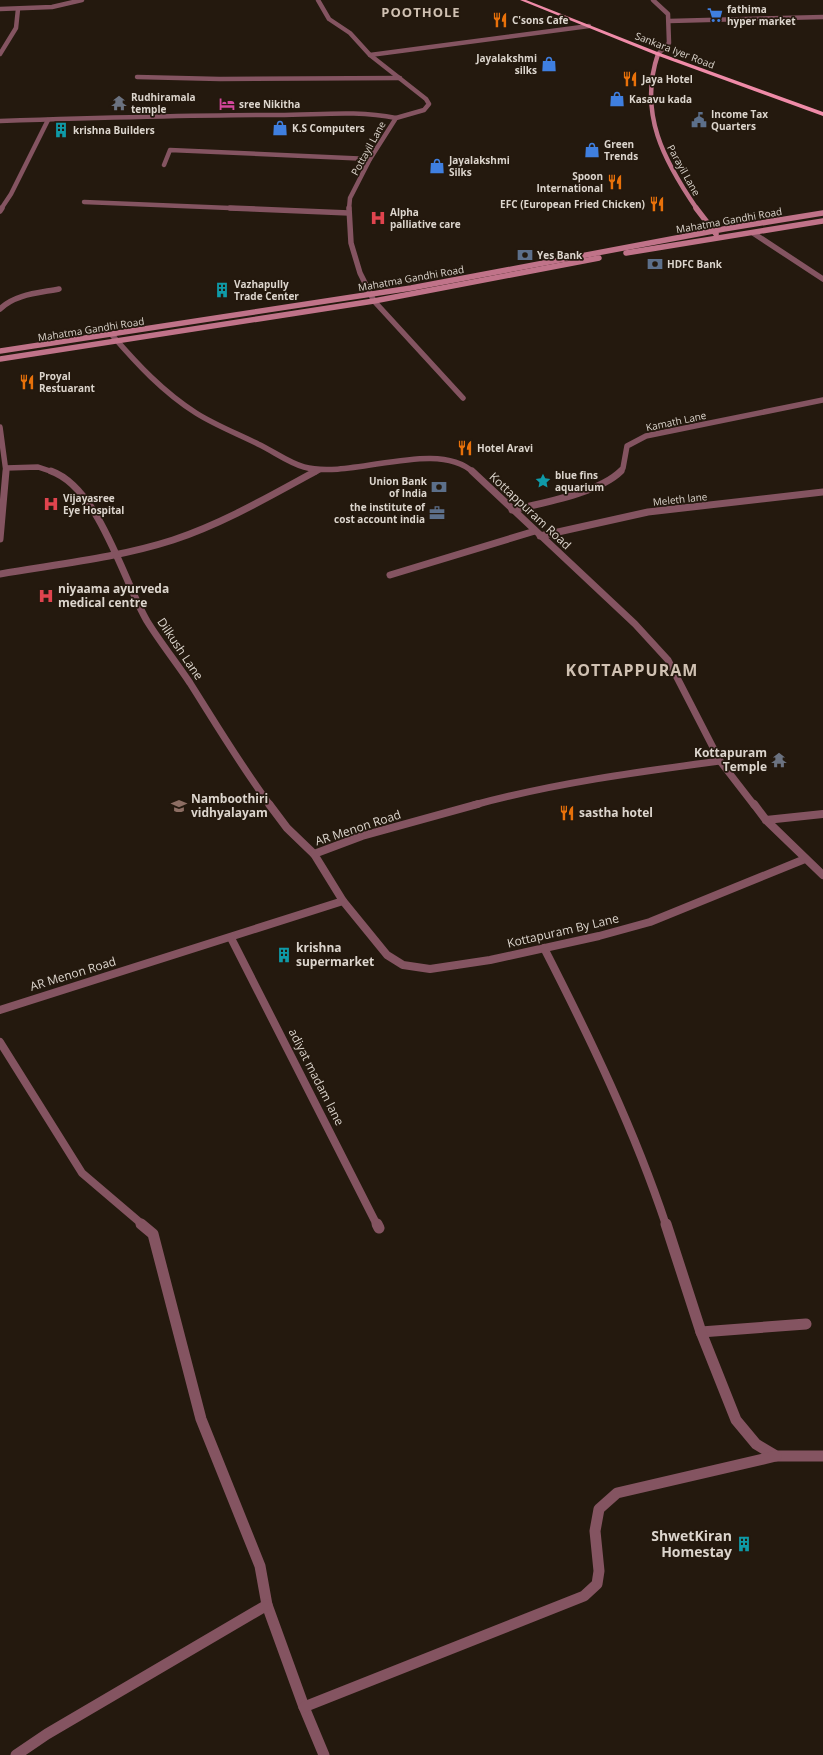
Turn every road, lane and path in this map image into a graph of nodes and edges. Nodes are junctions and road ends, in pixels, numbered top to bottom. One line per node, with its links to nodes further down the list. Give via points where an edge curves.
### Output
1 (82, 0): 6 (street, via 52,7)
2 (318, 0): 12 (street, Pottayil Lane, via 328,19 350,34)
3 (522, 0): 9 (main road, Sankara Iyer Road)
4 (653, 0): 8 (street, via 668,14)
5 (0, 9): 6 (street)
6 (18, 9): 10 (street, via 19,19 15,32)
7 (823, 17): 8 (street)
8 (669, 21): 11 (street, via 669,43)
9 (589, 26): 11 (main road, Sankara Iyer Road); 12 (street)
10 (0, 54)
11 (658, 54): 15 (main road, Sankara Iyer Road); 26 (main road, Parayil Lane, via 654,62 651,87 655,130 671,169)
12 (370, 55): 14 (street, Pottayil Lane)
13 (137, 77): 14 (street)
14 (400, 78): 16 (street, Pottayil Lane, via 429,104 424,110)
15 (823, 114)
16 (396, 118): 17 (street, via 346,112); 19 (street, Pottayil Lane)
17 (48, 120): 18 (street); 22 (street, via 11,194)
18 (0, 121)
19 (370, 159): 20 (street, via 170,150); 23 (street, Pottayil Lane, via 350,198)
20 (164, 165)
21 (84, 202): 23 (street)
22 (0, 210)
23 (349, 213): 31 (street, Pottayil Lane, via 351,243 360,273)
24 (823, 213): 26 (main road, Mahatma Gandhi Road)
25 (823, 221): 27 (main road, Mahatma Gandhi Road)
26 (713, 232): 28 (main road, Parayil Lane); 31 (main road, Mahatma Gandhi Road)
27 (753, 233): 28 (main road, Mahatma Gandhi Road); 29 (street)
28 (721, 238): 32 (main road, Mahatma Gandhi Road)
29 (823, 279)
30 (59, 289): 33 (street, via 17,298 6,302)
31 (371, 295): 32 (street, Pottayil Lane); 34 (main road, Mahatma Gandhi Road)
32 (374, 301): 35 (main road, Mahatma Gandhi Road); 38 (street, Pottayil Lane)
33 (0, 310)
34 (112, 335): 35 (street, Kottappuram Road); 36 (main road, Mahatma Gandhi Road)
35 (116, 342): 37 (main road, Mahatma Gandhi Road); 42 (street, Kottappuram Road, via 135,359 144,372 196,413 292,462)
36 (0, 351)
37 (0, 358)
38 (463, 398)
39 (823, 400): 44 (street, Kamath Lane, via 646,436 627,446 622,470 617,476 568,496)
40 (0, 427): 41 (street)
41 (6, 468): 47 (street); 48 (street, Dilkush Lane, via 38,467 58,474 72,486 97,516)
42 (319, 470): 44 (street, Kottappuram Road, via 332,471 407,459 457,463 467,468); 48 (street, via 211,525 174,540)
43 (823, 492): 46 (street, Meleth lane, via 648,512)
44 (512, 510): 45 (street, Kottappuram Road)
45 (535, 531): 46 (street, Kottappuram Road); 50 (street)
46 (540, 536): 51 (street, Kottappuram Road, via 635,624 668,660)
47 (0, 539)
48 (117, 555): 49 (street); 54 (street, Dilkush Lane, via 134,597 148,622 260,792 287,828)
49 (0, 574)
50 (390, 574)
51 (720, 761): 53 (street, Kottappuram Road); 54 (street, AR Menon Road, via 587,779 521,792 362,836)
52 (823, 814): 53 (street)
53 (766, 820): 55 (street, Kottappuram Road)
54 (314, 854): 57 (street, AR Menon Road)
55 (805, 859): 56 (street, Kottappuram Road); 59 (street, Kottapuram By Lane, via 650,922)
56 (823, 875)
57 (343, 901): 58 (street, AR Menon Road); 59 (street, Kottapuram By Lane, via 387,955 403,965 430,969 490,960)
58 (231, 938): 60 (street, AR Menon Road); 62 (street, adiyat madam lane)
59 (544, 948): 64 (street, via 624,1112 653,1186)
60 (0, 1010)
61 (0, 1042): 67 (street, via 82,1173 153,1234 201,1419 260,1566)
62 (379, 1228)
63 (806, 1324): 64 (street)
64 (701, 1332): 65 (street, via 736,1420 756,1444)
65 (776, 1456): 66 (street); 68 (street, via 618,1493 599,1509 595,1531 599,1571 597,1584 584,1596)
66 (823, 1456)
67 (267, 1605): 68 (street); 69 (street, via 53,1730)
68 (304, 1707): 70 (street)
69 (16, 1755)
70 (324, 1755)

